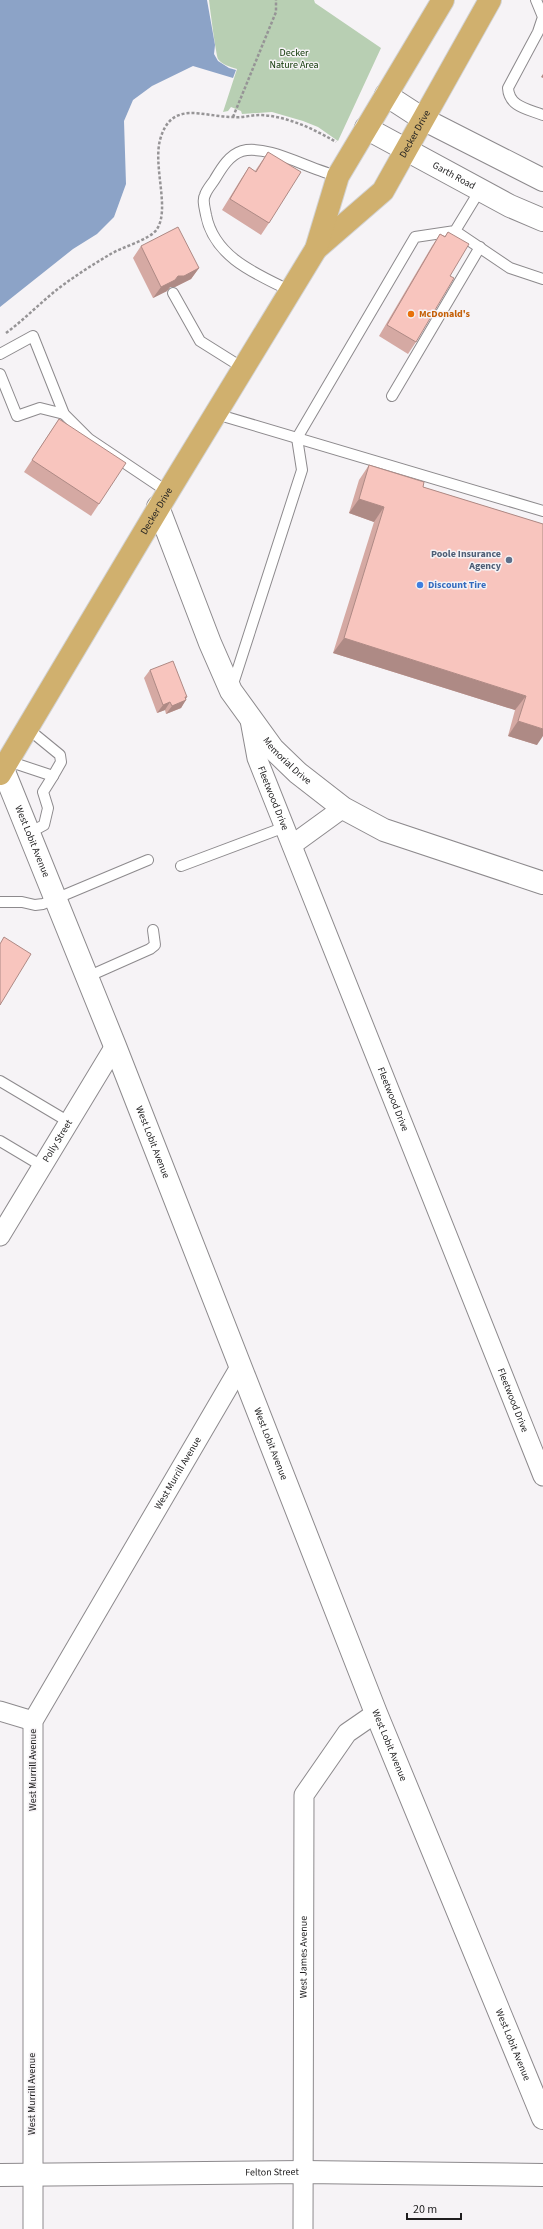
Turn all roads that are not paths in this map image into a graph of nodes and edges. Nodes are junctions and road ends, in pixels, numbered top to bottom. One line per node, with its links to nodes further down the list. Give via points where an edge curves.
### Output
1 (443, 0): 5 (main road, Decker Drive)
2 (490, 0): 7 (main road, Decker Drive)
3 (536, 0): 4 (lane, via 543,17)
4 (541, 27): 6 (lane, via 508,88 508,95 512,103)
5 (386, 95): 7 (street); 8 (main road, Decker Drive)
6 (543, 115)
7 (423, 118): 9 (main road, Decker Drive); 11 (street)
8 (366, 128): 9 (street, Garth Road); 10 (main road, Decker Drive)
9 (406, 149): 12 (street, Garth Road); 16 (main road, Decker Drive, via 382,192)
10 (338, 176): 16 (main road, Decker Drive); 18 (lane, via 319,172 279,155 242,152 232,157 222,168 204,196 208,223 228,255 250,271)
11 (543, 180)
12 (480, 190): 13 (street, Garth Road); 14 (lane)
13 (543, 220)
14 (455, 231): 15 (lane); 26 (lane, via 415,237)
15 (480, 248): 17 (lane, via 510,268); 23 (lane)
16 (316, 249): 18 (main road, Decker Drive)
17 (543, 279)
18 (291, 291): 21 (main road, Decker Drive)
19 (173, 293): 21 (lane, via 200,341)
20 (0, 354): 24 (lane, via 33,336)
21 (243, 368): 25 (main road, Decker Drive)
22 (0, 374): 24 (lane, via 17,416 40,408)
23 (392, 396)
24 (64, 414): 27 (lane)
25 (216, 414): 26 (lane); 27 (main road, Decker Drive)
26 (297, 438): 28 (lane); 29 (lane, via 302,470)
27 (163, 500): 29 (street, Memorial Drive, via 210,643); 31 (main road, Decker Drive)
28 (543, 511)
29 (231, 691): 30 (street, Memorial Drive)
30 (250, 720): 34 (street, Memorial Drive, via 273,749 293,768); 35 (street, Fleetwood Drive, via 257,758)
31 (27, 728): 32 (main road, Decker Drive); 33 (lane, via 60,755 61,762)
32 (4, 768): 33 (lane); 36 (street, West Lobit Avenue)
33 (53, 776): 36 (lane, via 44,792 48,808 44,825)
34 (343, 808): 37 (street); 40 (street, Memorial Drive, via 384,830)
35 (285, 826): 37 (street, Fleetwood Drive); 39 (lane)
36 (29, 833): 41 (street, West Lobit Avenue)
37 (292, 845): 52 (street, Fleetwood Drive)
38 (148, 860): 41 (lane)
39 (181, 866)
40 (543, 883)
41 (55, 898): 42 (lane, via 35,905); 44 (street, West Lobit Avenue)
42 (0, 902)
43 (153, 930): 44 (lane, via 155,945 150,949)
44 (87, 977): 45 (street, West Lobit Avenue)
45 (115, 1046): 47 (street, Polly Street); 51 (street, West Lobit Avenue)
46 (0, 1081): 47 (lane)
47 (69, 1122): 49 (street, Polly Street)
48 (0, 1141): 49 (lane)
49 (42, 1166): 50 (street, Polly Street)
50 (0, 1236)
51 (240, 1367): 54 (street, West Lobit Avenue); 55 (street, West Murrill Avenue)
52 (543, 1476)
53 (0, 1711): 55 (street)
54 (376, 1713): 56 (street, West Lobit Avenue); 57 (street, West James Avenue, via 347,1733 304,1795)
55 (33, 1720): 59 (street, West Murrill Avenue)
56 (543, 2118)
57 (303, 2172): 59 (street, Felton Street); 60 (street, Felton Street); 62 (street, West James Avenue)
58 (0, 2175): 59 (street, Felton Street)
59 (32, 2175): 61 (street, West Murrill Avenue)
60 (543, 2176)
61 (33, 2229)
62 (303, 2229)

